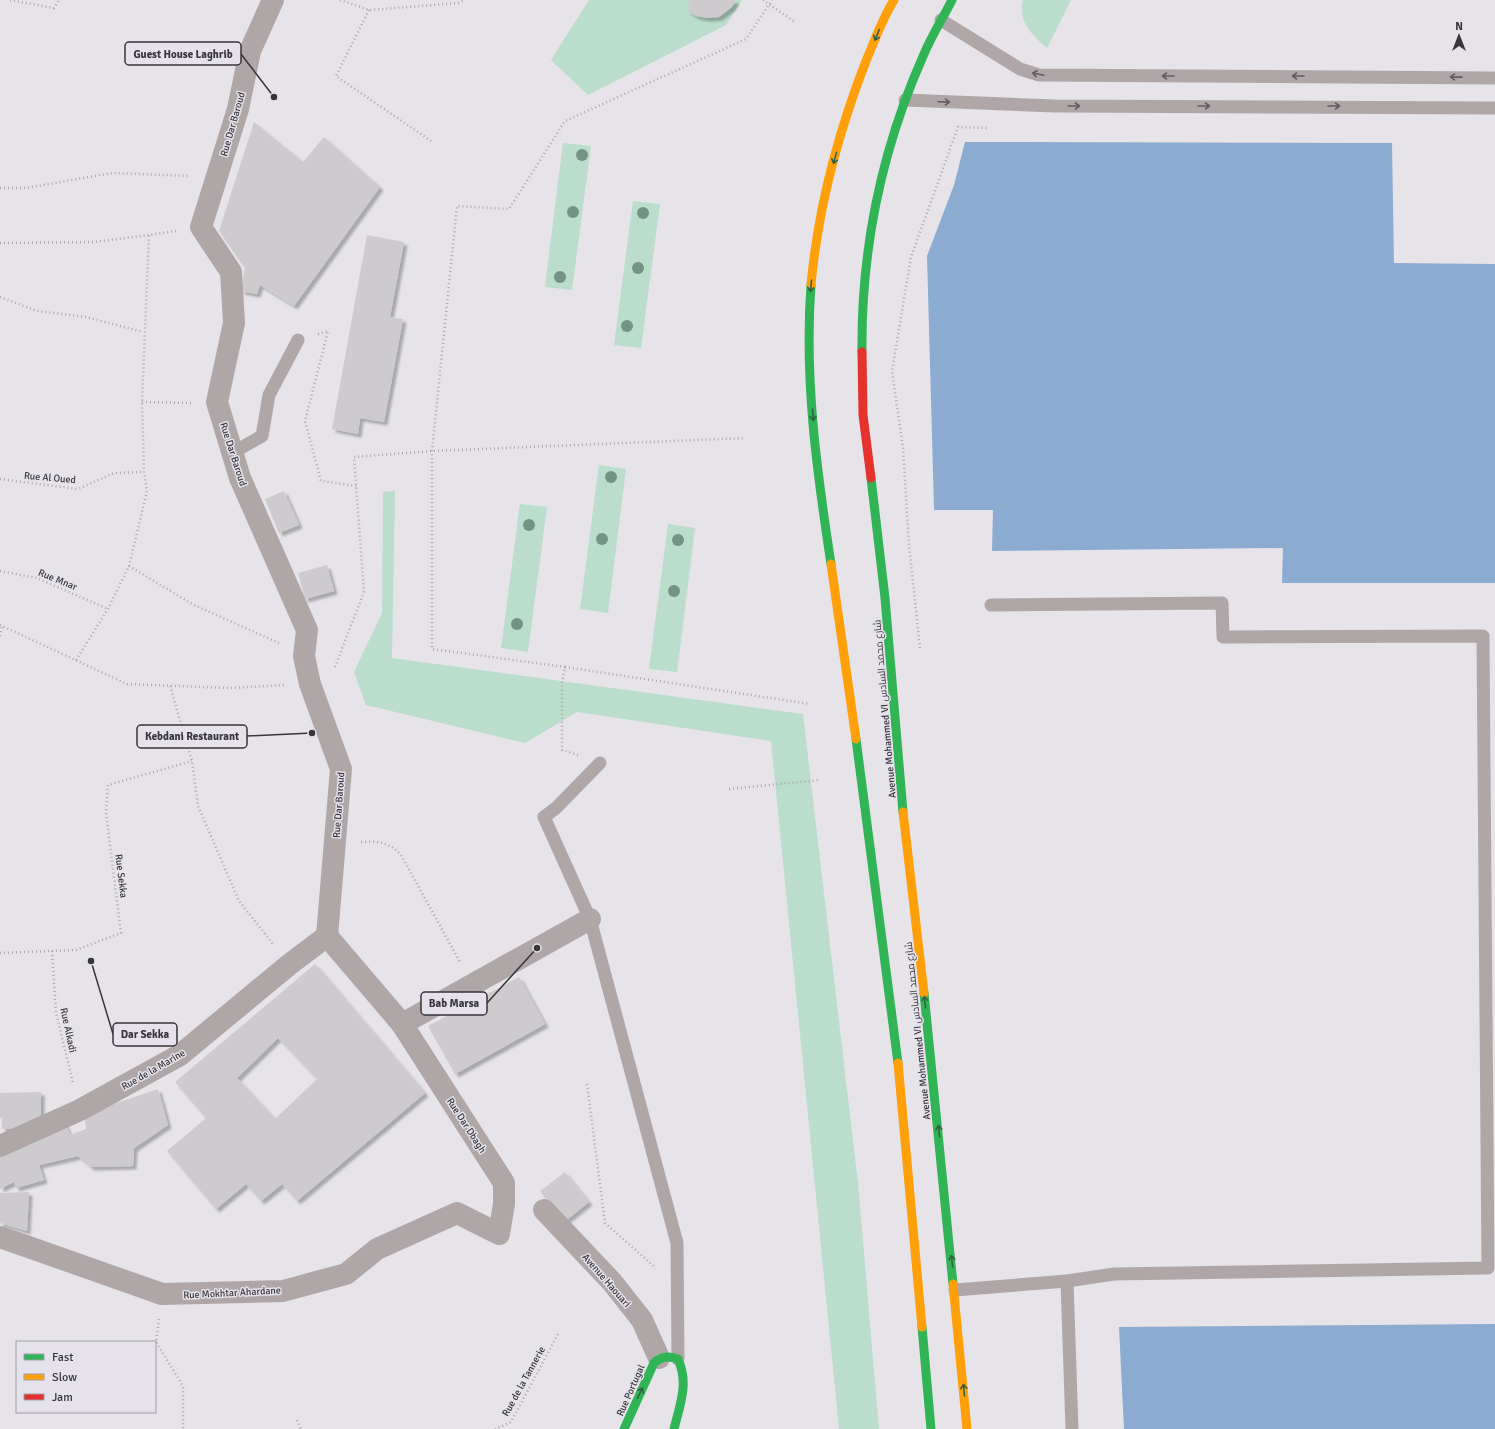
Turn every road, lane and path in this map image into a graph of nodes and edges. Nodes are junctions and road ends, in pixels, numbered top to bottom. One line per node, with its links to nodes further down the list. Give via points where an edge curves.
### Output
1 (10, 0): 2 (path, via 54,8)
2 (59, 0)
3 (273, 0): 19 (street, Rue Dar Baroud, via 250,51 238,109)
4 (340, 0): 11 (path)
5 (464, 0): 11 (path, via 459,3)
6 (763, 0): 10 (path)
7 (772, 0): 10 (path)
8 (894, 0): 79 (main road, one-way to 79, via 885,14 845,119 825,193 814,253 809,341 818,476 868,822 895,1032)
9 (952, 0): 12 (main road, Avenue Mohammed VI شارع محمد السادس)
10 (769, 5): 13 (path); 30 (path, via 746,39 565,121 509,209 457,206)
11 (368, 10): 18 (path, via 336,76)
12 (941, 20): 14 (lane, one-way to 12, via 1039,75 1020,68); 15 (main road, Avenue Mohammed VI شارع محمد السادس)
13 (795, 22)
14 (1495, 78)
15 (905, 100): 16 (lane, one-way to 16, via 1055,106); 69 (main road, Avenue Mohammed VI شارع محمد السادس, one-way to 15, via 904,819 885,598 863,415 862,310 867,260 884,165)
16 (1495, 108)
17 (995, 128): 41 (path, via 958,127 911,257 892,371 903,448 909,545)
18 (431, 141)
19 (217, 176): 20 (path, via 112,173 26,188); 21 (street, Rue Dar Baroud)
20 (0, 188)
21 (201, 227): 22 (path); 31 (street, Rue Dar Baroud, via 232,272 234,322 217,402)
22 (149, 235): 23 (path, via 93,242); 25 (path)
23 (0, 243)
24 (0, 296): 25 (path, via 37,311 86,317)
25 (144, 332): 27 (path)
26 (298, 340): 31 (lane, via 269,394 262,436); 34 (path, via 328,331 305,421 321,481)
27 (142, 402): 28 (path); 32 (path)
28 (170, 404)
29 (745, 438): 30 (path)
30 (432, 451): 34 (path, via 354,457); 44 (path, via 432,649)
31 (232, 453): 42 (street, Rue Dar Baroud, via 240,478 307,630)
32 (144, 472): 33 (path, Rue Al Oued, via 114,474 78,489); 35 (path, via 147,491)
33 (0, 479)
34 (357, 486): 45 (path, via 364,592)
35 (129, 566): 38 (path); 42 (path, via 194,605)
36 (0, 571): 38 (path, Rue Mnar, via 37,578)
37 (992, 605): 67 (lane, via 1222,603 1223,637 1483,636 1488,1268 1114,1274)
38 (108, 609): 43 (path)
39 (1, 625): 40 (path); 43 (path)
40 (0, 636)
41 (920, 648)
42 (304, 656): 46 (street, Rue Dar Baroud)
43 (76, 660): 47 (path, via 127,684)
44 (565, 667): 48 (path); 50 (path, via 562,682 562,750)
45 (333, 672)
46 (310, 684): 47 (path, via 229,688); 53 (street, Rue Dar Baroud, via 341,769)
47 (170, 686): 49 (path)
48 (810, 704)
49 (192, 761): 56 (path, Rue Sekka, via 108,785 106,813 120,933 76,950); 58 (path, via 198,806 239,901)
50 (600, 762): 54 (lane, via 544,817)
51 (819, 780): 52 (path)
52 (729, 789)
53 (335, 845): 55 (street, Rue Dar Baroud); 59 (path, via 378,841 395,847 402,855)
54 (590, 919): 59 (street); 68 (lane, via 677,1243)
55 (327, 936): 58 (street, Rue de la Marine); 60 (street, Rue Dar Dbagh)
56 (52, 951): 57 (path, Rue Sekka); 62 (path, Rue Alkadi, via 56,1013)
57 (0, 953)
58 (290, 964): 62 (street, Rue de la Marine, via 180,1055)
59 (473, 984): 60 (street)
60 (402, 1024): 65 (street, Rue Dar Dbagh, via 504,1183 504,1204)
61 (587, 1084): 68 (path, via 605,1223)
62 (80, 1110): 63 (street, Rue de la Marine)
63 (0, 1146)
64 (544, 1210): 72 (street, Avenue Haouari, via 612,1282)
65 (499, 1234): 70 (street, Rue Mokhtar Ahardane, via 457,1213 377,1249 346,1274 282,1291)
66 (0, 1237): 70 (street, Rue Mokhtar Ahardane)
67 (1067, 1281): 69 (lane); 81 (lane)
68 (677, 1287): 72 (lane)
69 (955, 1290): 80 (main road, Avenue Mohammed VI شارع محمد السادس, one-way to 69)
70 (162, 1294): 74 (path, via 156,1342 183,1386)
71 (558, 1334): 76 (path, Rue de la Tannerie, via 511,1422)
72 (669, 1359): 77 (main road, Rue Portugal, one-way to 72, via 654,1363); 78 (main road, via 684,1369 684,1386)
73 (297, 1420): 75 (path)
74 (183, 1429)
75 (301, 1429)
76 (495, 1429)
77 (624, 1429)
78 (674, 1429)
79 (931, 1429)
80 (967, 1429)
81 (1072, 1429)

